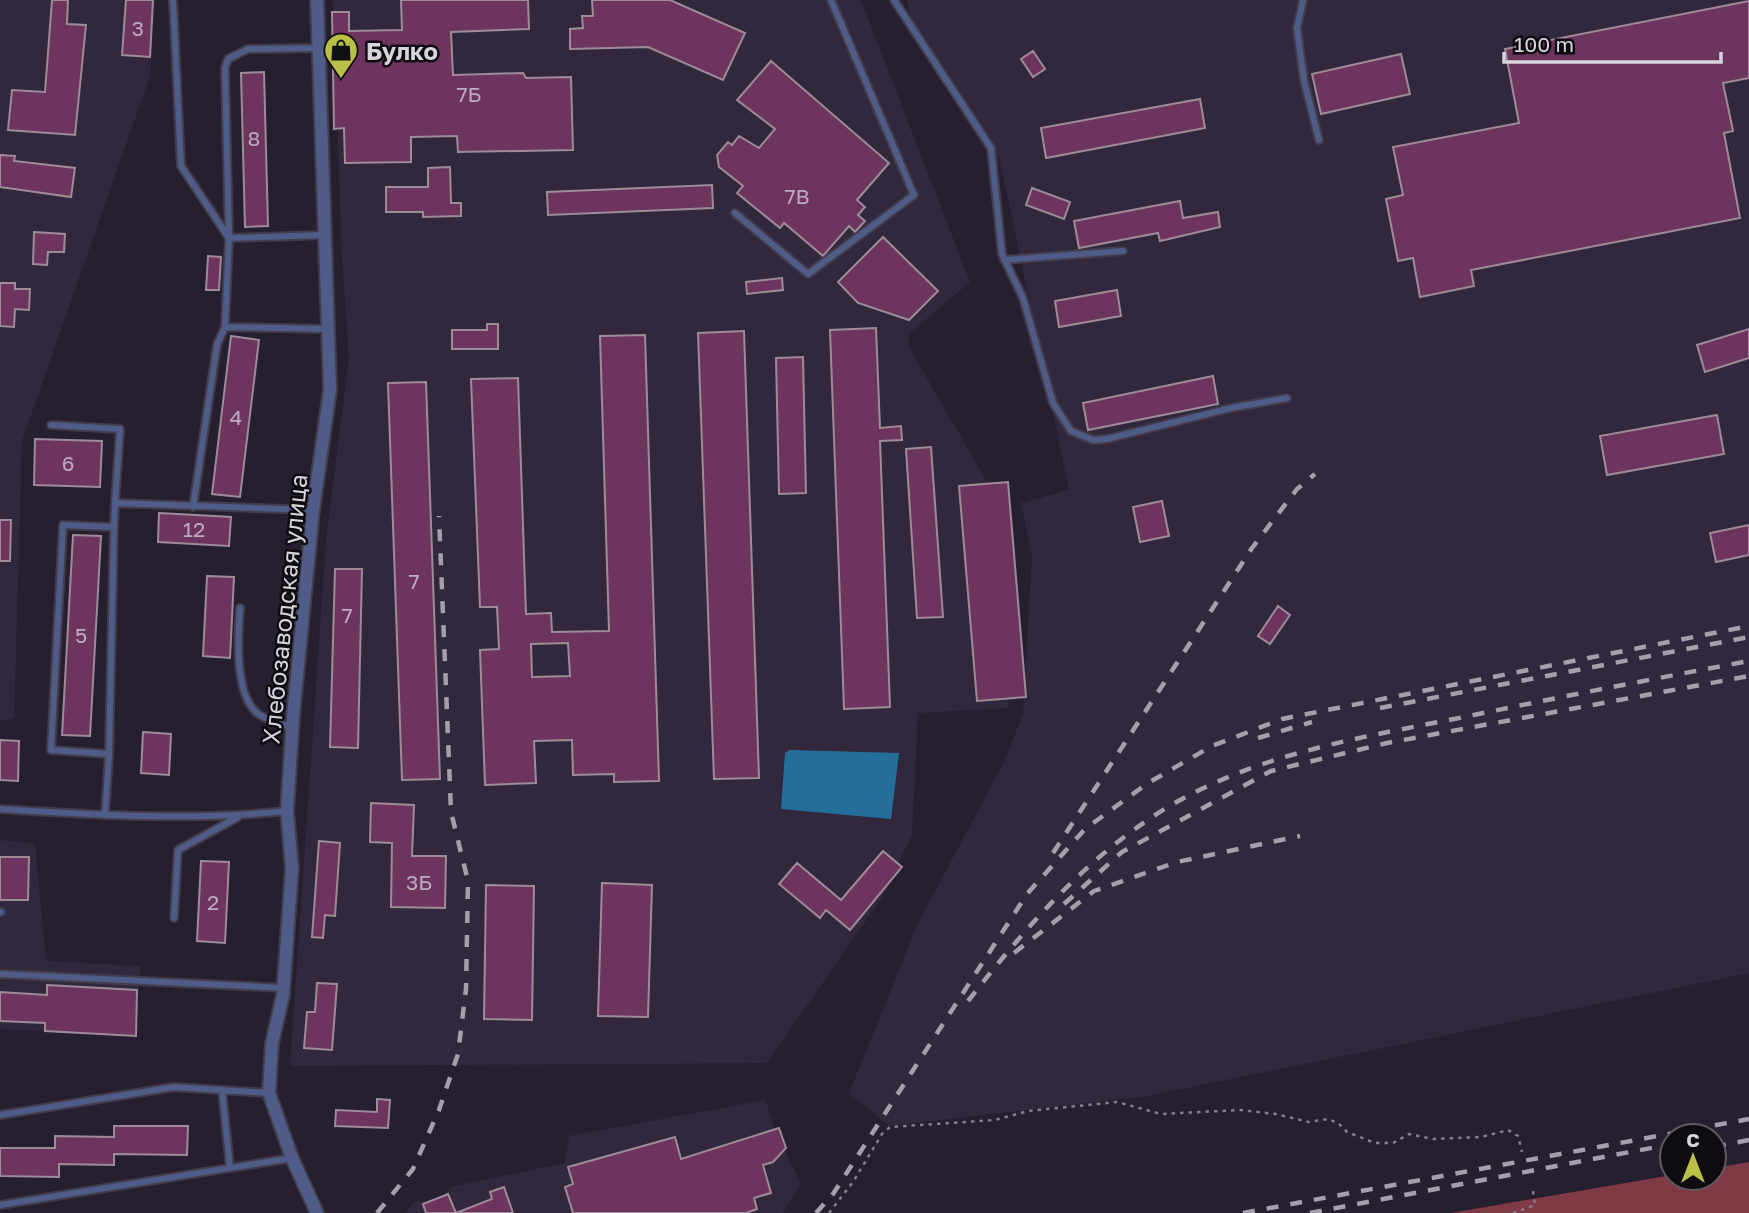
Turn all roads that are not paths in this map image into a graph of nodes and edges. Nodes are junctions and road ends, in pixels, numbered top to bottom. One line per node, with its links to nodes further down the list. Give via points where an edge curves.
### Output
1 (173, 0): 10 (lane, via 181,166)
2 (317, 0): 6 (street, Хлебозаводская улица)
3 (831, 0): 8 (lane, via 914,195 808,274)
4 (894, 0): 12 (lane, via 991,148)
5 (1303, 0): 7 (lane, via 1297,28)
6 (319, 48): 9 (street, Хлебозаводская улица); 10 (lane, via 248,49 228,59)
7 (1319, 140)
8 (735, 213)
9 (327, 235): 10 (lane); 14 (street, Хлебозаводская улица)
10 (229, 238): 13 (lane)
11 (1123, 251): 12 (lane)
12 (1004, 260): 15 (lane, via 1023,298 1053,403 1070,431 1093,440 1107,439)
13 (225, 327): 14 (lane); 18 (lane, via 217,345)
14 (329, 329): 19 (street, Хлебозаводская улица, via 330,390)
15 (1287, 398)
16 (51, 425): 17 (lane, via 120,429)
17 (115, 503): 18 (lane); 20 (lane)
18 (193, 507): 19 (lane)
19 (313, 510): 22 (street, Хлебозаводская улица)
20 (114, 527): 23 (lane); 23 (lane, via 63,525 51,750)
21 (240, 608): 22 (lane, via 236,660 248,696 256,713)
22 (292, 728): 25 (street, Хлебозаводская улица)
23 (109, 754): 26 (lane)
24 (0, 809): 26 (lane)
25 (287, 811): 27 (lane); 30 (street, Хлебозаводская улица, via 292,868)
26 (105, 816): 27 (lane)
27 (239, 816): 28 (lane, via 178,850)
28 (174, 918)
29 (0, 974): 30 (lane)
30 (284, 988): 32 (street, Хлебозаводская улица, via 272,1043)
31 (222, 1090): 32 (lane); 33 (lane, via 151,1089); 35 (lane)
32 (269, 1093): 34 (street, Хлебозаводская улица)
33 (0, 1115)
34 (292, 1158): 35 (lane); 37 (street, Хлебозаводская улица)
35 (230, 1168): 36 (lane)
36 (0, 1205)
37 (317, 1213)

